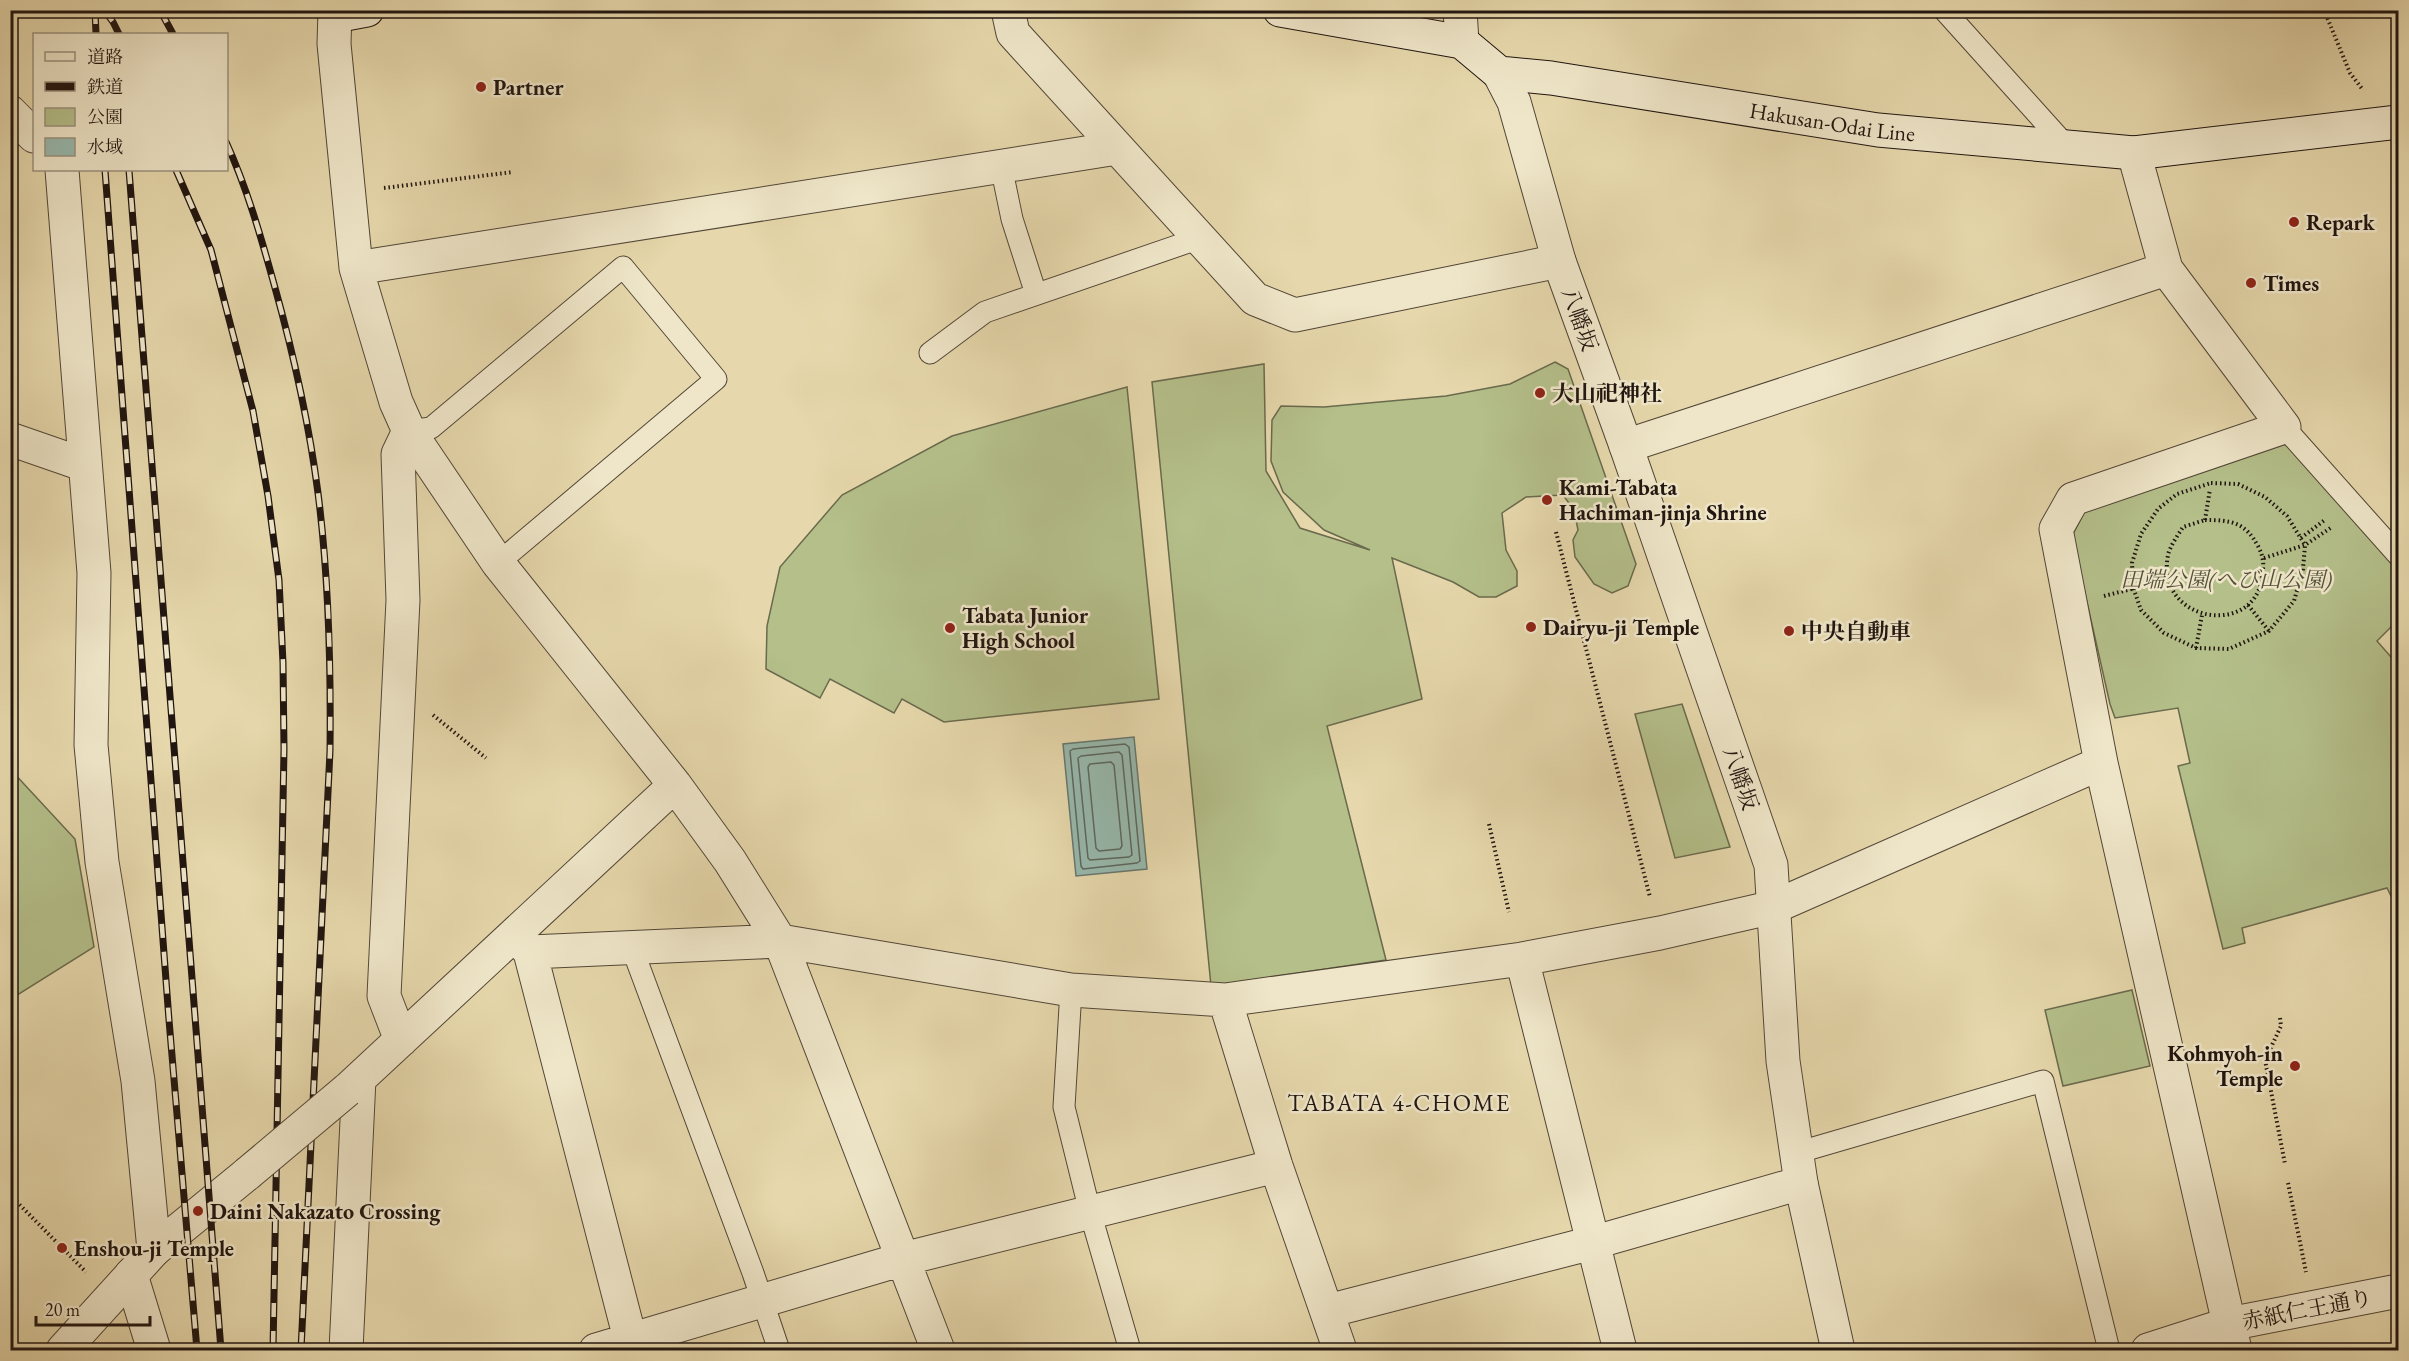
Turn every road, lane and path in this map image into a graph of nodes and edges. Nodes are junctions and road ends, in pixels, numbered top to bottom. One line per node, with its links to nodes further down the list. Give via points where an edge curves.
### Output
1 (367, 10): 6 (street)
2 (1008, 10): 10 (street, via 1013,33)
3 (1280, 10): 7 (street)
4 (1944, 10): 11 (lane)
5 (2324, 10): 9 (path, via 2350,73)
6 (335, 13): 19 (street, via 334,44)
7 (1461, 26): 8 (street)
8 (1499, 73): 11 (street, Hakusan-Odai Line, via 1878,130); 18 (street, 八幡坂, via 1514,102)
9 (2397, 124): 12 (street, Hakusan-Odai Line)
10 (1117, 148): 13 (street); 17 (street)
11 (2069, 148): 12 (street, Hakusan-Odai Line)
12 (2134, 153): 20 (street)
13 (1001, 166): 19 (street); 21 (lane, via 1012,219)
14 (62, 171): 27 (street)
15 (513, 172): 16 (path)
16 (377, 189)
17 (1200, 238): 18 (street, via 1255,299 1295,315); 21 (lane)
18 (1559, 261): 26 (street, 八幡坂)
19 (356, 268): 24 (street, via 396,402)
20 (2166, 269): 23 (street); 26 (street)
21 (1036, 294): 22 (lane, via 986,312)
22 (930, 353)
23 (2284, 427): 32 (lane); 44 (street, via 2073,499 2056,529)
24 (409, 431): 34 (street); 34 (lane, via 431,428 623,267 716,379); 57 (street, via 398,454 404,600 384,996)
25 (10, 440): 27 (street)
26 (1626, 446): 47 (street, 八幡坂, via 1770,865)
27 (85, 465): 66 (street, via 94,573 91,745 102,862 139,1088)
28 (2211, 483): 29 (path); 31 (path, via 2238,484 2265,496 2287,516); 36 (path, via 2177,494 2158,510 2141,534 2132,563)
29 (2205, 520): 33 (path, via 2230,520 2250,531); 35 (path, via 2183,527 2168,554)
30 (1556, 532): 49 (path)
31 (2305, 545): 33 (path); 40 (path, via 2294,601)
32 (2398, 555)
33 (2264, 558): 38 (path, via 2261,587)
34 (498, 563): 45 (street)
35 (2167, 580): 36 (path); 39 (path, via 2178,600)
36 (2133, 587): 37 (path); 41 (path, via 2141,610 2164,633)
37 (2095, 599)
38 (2248, 605): 39 (path, via 2226,616); 40 (path)
39 (2202, 615): 41 (path)
40 (2269, 631): 41 (path, via 2229,650)
41 (2196, 648)
42 (430, 712): 43 (path)
43 (486, 758)
44 (2101, 763): 47 (street); 73 (street)
45 (675, 785): 50 (street, via 730,861); 51 (street)
46 (1489, 824): 48 (path)
47 (1774, 907): 49 (street); 61 (street, 八幡坂, via 1783,1061)
48 (1509, 912)
49 (1659, 933): 53 (street)
50 (780, 941): 52 (street); 54 (street); 67 (street)
51 (523, 943): 52 (street); 57 (street); 74 (street)
52 (632, 948): 70 (lane)
53 (1522, 959): 55 (street); 65 (street)
54 (1071, 990): 55 (street); 64 (lane, via 1064,1107)
55 (1225, 1000): 60 (street)
56 (2280, 1018): 59 (path, via 2281,1026 2265,1060)
57 (401, 1040): 58 (street)
58 (353, 1085): 66 (street, bridge); 77 (street)
59 (2285, 1164)
60 (1276, 1166): 64 (street); 72 (street)
61 (1799, 1168): 65 (street); 84 (street, 八幡坂); 85 (lane, via 2043,1081)
62 (2288, 1183): 71 (path)
63 (10, 1195): 68 (path)
64 (1090, 1212): 67 (street); 81 (lane)
65 (1592, 1243): 72 (street); 83 (street)
66 (154, 1250): 68 (street)
67 (903, 1259): 70 (street); 80 (street)
68 (121, 1286): 75 (street); 76 (street)
69 (2398, 1292): 71 (street, 赤紙仁王通り)
70 (763, 1301): 74 (street); 79 (lane)
71 (2314, 1308): 73 (street, 赤紙仁王通り)
72 (1328, 1311): 82 (street)
73 (2232, 1337): 86 (street, 赤紙仁王通り)
74 (632, 1345): 78 (street)
75 (63, 1350)
76 (154, 1350)
77 (346, 1350)
78 (596, 1350)
79 (778, 1350)
80 (938, 1350)
81 (1130, 1350)
82 (1340, 1350)
83 (1620, 1350)
84 (1838, 1350)
85 (2109, 1350)
86 (2148, 1350)

